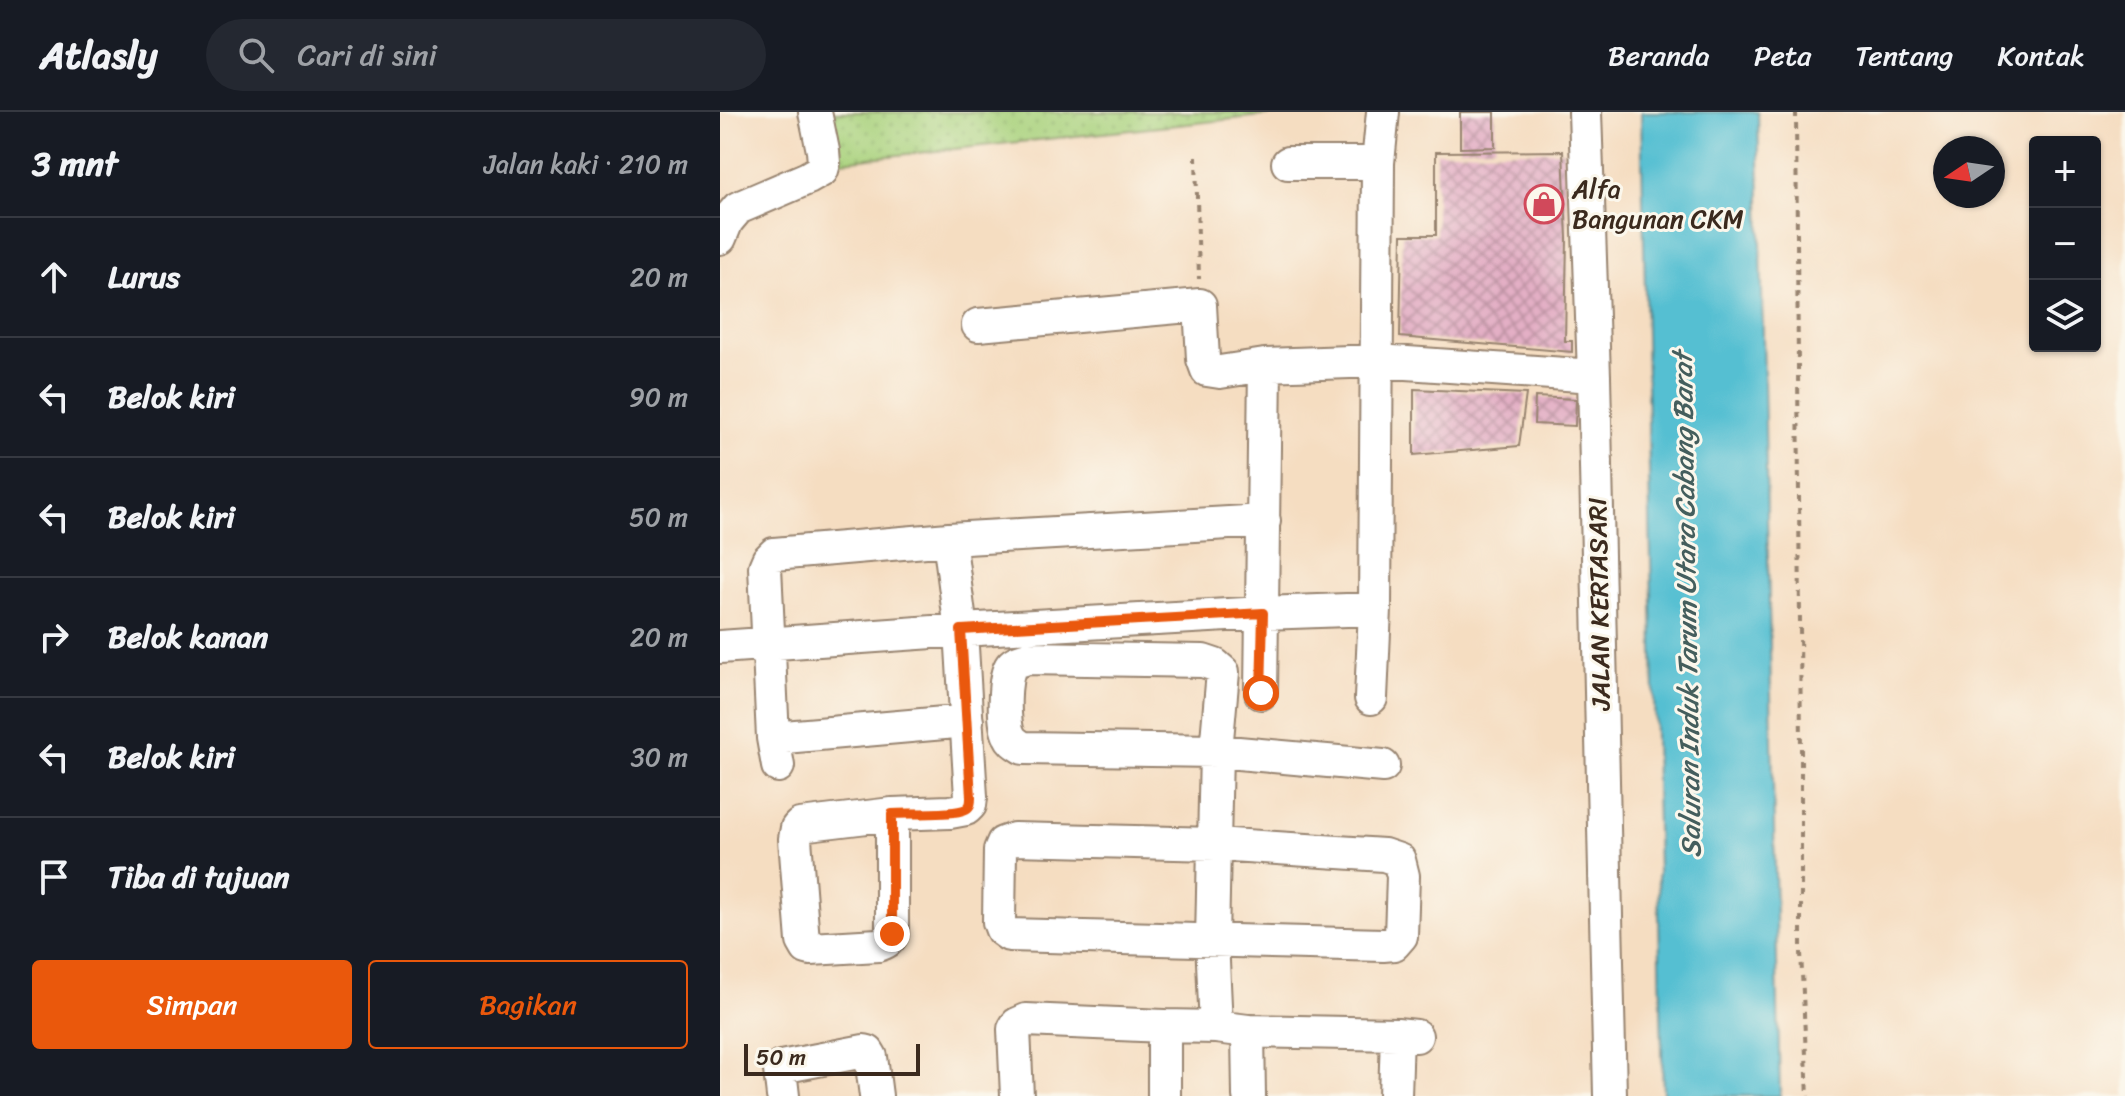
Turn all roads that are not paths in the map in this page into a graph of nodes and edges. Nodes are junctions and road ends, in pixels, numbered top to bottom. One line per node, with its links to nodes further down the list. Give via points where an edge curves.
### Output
1 (815, 112): 6 (street, via 822,170 738,208)
2 (1383, 112): 5 (street)
3 (1585, 112): 10 (street, JALAN KERTASARI)
4 (1288, 163): 5 (street)
5 (1378, 163): 8 (street)
6 (720, 238)
7 (978, 325): 9 (street, via 1200,305 1207,370)
8 (1378, 361): 9 (street); 10 (street); 13 (street)
9 (1265, 365): 11 (street)
10 (1594, 376): 35 (street, JALAN KERTASARI)
11 (1264, 521): 12 (street); 14 (street)
12 (949, 539): 15 (street); 16 (street, via 774,554 765,567)
13 (1375, 609): 14 (street); 19 (street)
14 (1263, 613): 15 (street); 18 (street)
15 (961, 630): 16 (street); 20 (street)
16 (769, 645): 17 (street); 20 (street, via 776,752)
17 (720, 647)
18 (1261, 693)
19 (1371, 698)
20 (967, 721): 23 (street, via 970,805 950,812)
21 (1216, 751): 21 (street, via 1223,672 1215,665 1028,658 1008,670 1006,730 1023,748); 22 (street); 24 (street)
22 (1383, 766)
23 (892, 814): 23 (street, via 890,938 878,945 807,948 797,828)
24 (1215, 844): 25 (street); 25 (street, via 1399,860 1402,921 1394,944); 25 (street, via 1014,839 1000,850 999,922 1009,935)
25 (1212, 940): 27 (street)
26 (1164, 1026): 27 (street); 31 (street, via 1026,1020 1017,1024); 32 (street)
27 (1216, 1027): 28 (street)
28 (1248, 1031): 33 (street); 34 (street, via 1407,1035)
29 (783, 1096): 30 (street, via 781,1067 864,1051 871,1057)
30 (876, 1096)
31 (1017, 1096)
32 (1164, 1096)
33 (1249, 1096)
34 (1395, 1096)
35 (1610, 1096)

